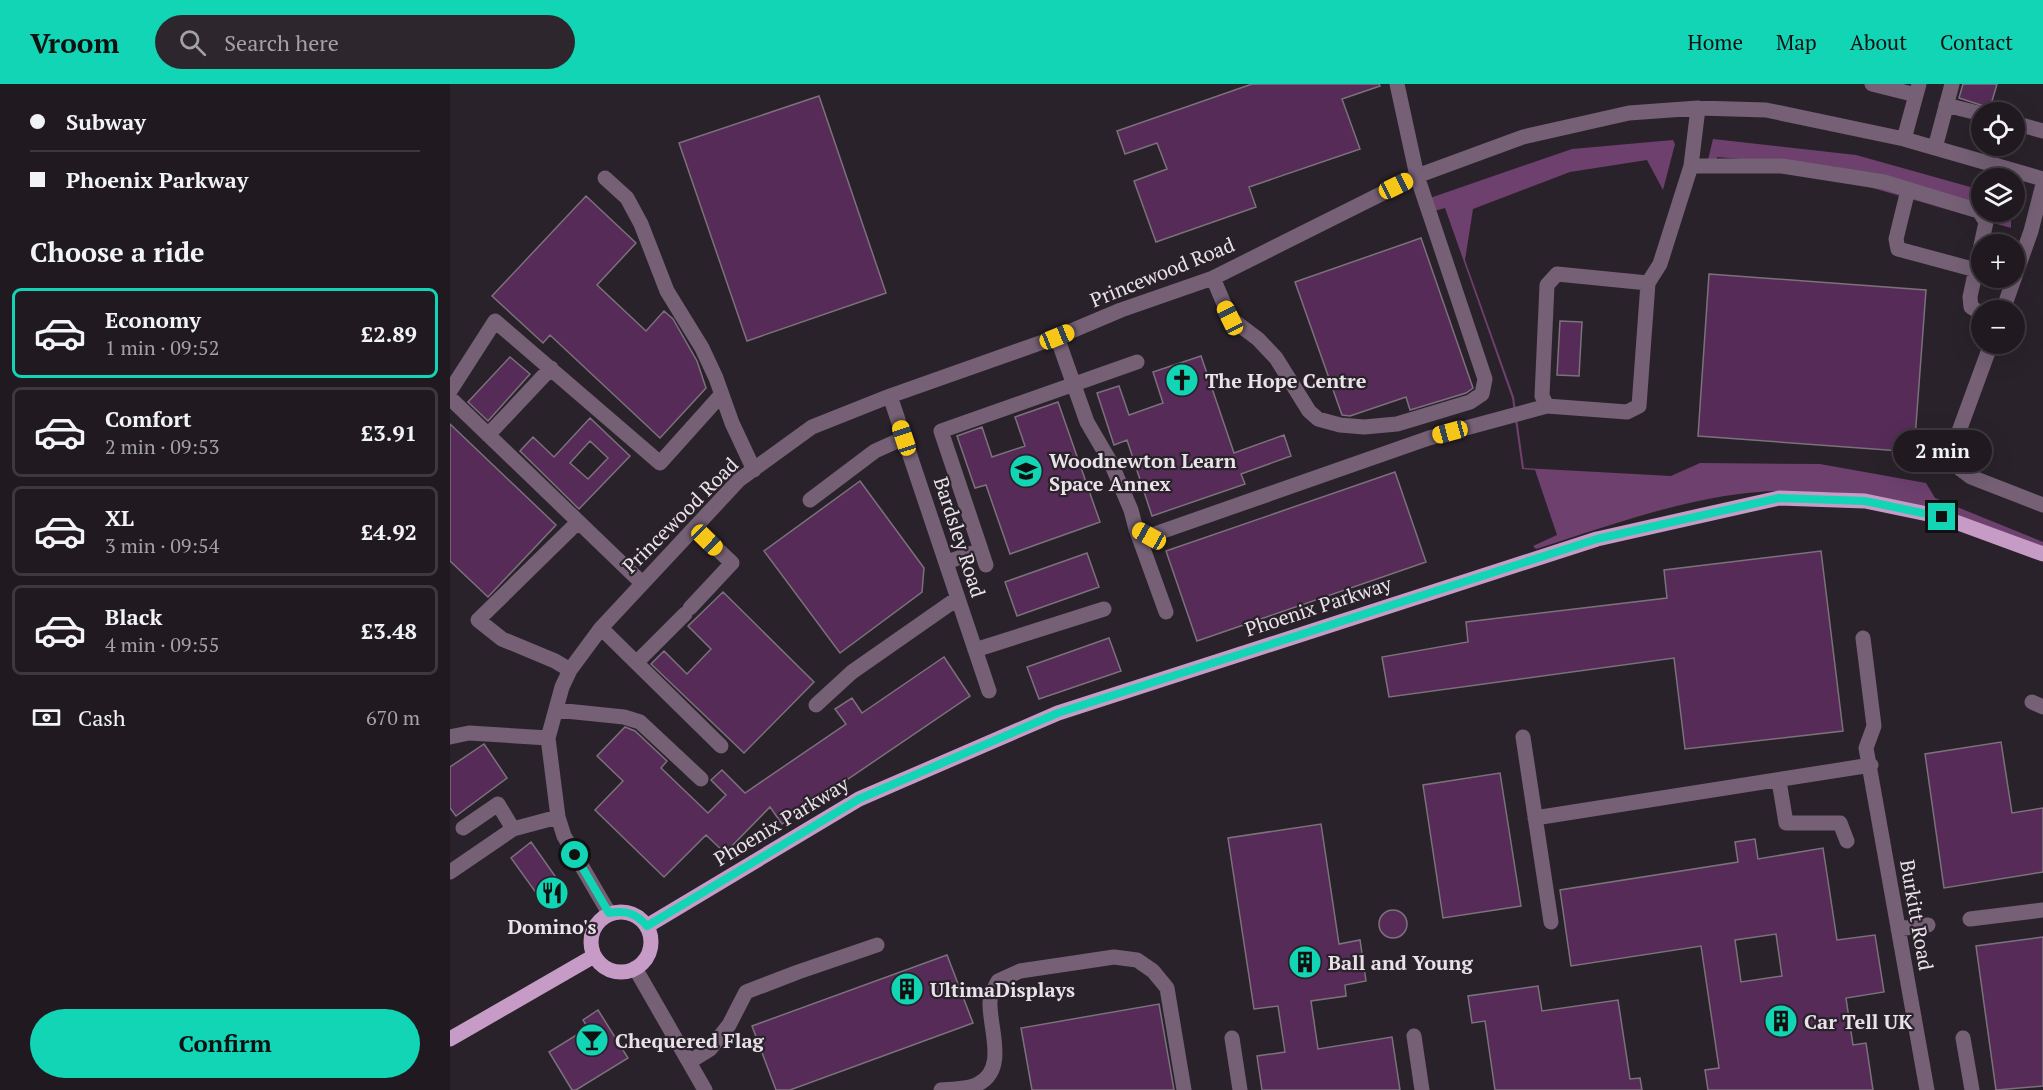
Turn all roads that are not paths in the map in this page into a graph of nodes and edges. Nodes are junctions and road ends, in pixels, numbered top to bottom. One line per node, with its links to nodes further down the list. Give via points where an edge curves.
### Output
1 (1396, 84): 13 (street)
2 (1872, 84): 4 (street)
3 (1952, 84): 5 (street)
4 (1918, 90): 10 (street)
5 (1946, 105): 7 (street); 11 (street)
6 (1698, 108): 10 (street, Princewood Road, via 1766,110); 12 (street); 13 (street, Princewood Road, via 1629,113 1523,137)
7 (1971, 111)
8 (2025, 126): 9 (street)
9 (2043, 131)
10 (1904, 139): 11 (street, Princewood Road)
11 (1935, 148): 15 (street, Princewood Road)
12 (1691, 166): 17 (street, via 1782,166 1884,182); 22 (street, via 1660,264)
13 (1417, 176): 21 (street, Princewood Road); 21 (street, via 1485,379 1477,399 1397,424 1364,427 1318,419 1276,358 1230,318)
14 (605, 178): 32 (street, via 632,207 667,291 702,348)
15 (2043, 179)
16 (2043, 184): 18 (street)
17 (1908, 190): 19 (street, via 1979,211 1986,222); 20 (street, via 1896,239 1898,249)
18 (2037, 233): 24 (street)
19 (1984, 234)
20 (1971, 269)
21 (1213, 278): 26 (street, Princewood Road)
22 (1648, 283): 35 (street, via 1639,406 1627,412); 35 (street, via 1557,274 1547,285 1542,396)
23 (1972, 288): 25 (street)
24 (2007, 300)
25 (1971, 307)
26 (1057, 337): 30 (street); 33 (street, Princewood Road)
27 (1987, 354): 40 (street, via 1950,453 1959,468 1971,477)
28 (1137, 362): 30 (street)
29 (551, 369): 31 (street, via 495,321); 32 (street, via 660,463); 36 (street)
30 (1074, 384): 43 (street); 45 (street, via 941,430 984,557)
31 (450, 391)
32 (721, 395): 38 (street)
33 (891, 396): 37 (street, Bardsley Road); 38 (street, Princewood Road, via 812,428)
34 (450, 398): 36 (street)
35 (1547, 406): 43 (street, via 1429,438 1149,536)
36 (488, 435): 41 (street)
37 (904, 438): 39 (street, via 875,451); 45 (street, Bardsley Road)
38 (754, 470): 42 (street, Princewood Road, via 739,480)
39 (810, 500)
40 (2043, 505)
41 (578, 522): 46 (street); 54 (street, via 478,620 502,639)
42 (695, 528): 46 (street, Princewood Road); 53 (street, via 732,563)
43 (1136, 529): 49 (street)
44 (2043, 554): 76 (main road, Phoenix Parkway, via 1942,517 1865,501 1779,498 1597,539 1058,713 859,799)
45 (946, 562): 47 (street, Bardsley Road)
46 (642, 583): 50 (street, Princewood Road)
47 (958, 598): 52 (street, Bardsley Road); 56 (street, via 852,672)
48 (1104, 609): 52 (street)
49 (1166, 612)
50 (601, 628): 53 (street); 54 (street, Princewood Road)
51 (1863, 638): 62 (street, Burkitt Road, via 1874,726 1866,748)
52 (975, 650): 55 (street, Bardsley Road)
53 (637, 662): 61 (street)
54 (570, 670): 57 (street, Princewood Road)
55 (989, 691)
56 (816, 705)
57 (556, 710): 60 (street, Princewood Road); 63 (street, via 640,722)
58 (450, 737): 60 (street, via 469,733)
59 (1523, 737): 66 (street)
60 (548, 738): 65 (street, Princewood Road)
61 (721, 746)
62 (1871, 765): 64 (street); 77 (street, Burkitt Road)
63 (701, 779)
64 (1779, 781): 66 (street); 69 (street, via 1786,823 1840,823)
65 (558, 817): 68 (street); 72 (street, Princewood Road, via 564,836)
66 (1535, 818): 74 (street)
67 (463, 828): 68 (street, via 498,804)
68 (513, 829): 70 (street)
69 (1847, 841)
70 (450, 872)
71 (2043, 910): 73 (street)
72 (609, 913): 76 (main road, via 634,914); 79 (main road, via 594,927)
73 (1970, 919)
74 (1551, 922)
75 (1928, 925): 77 (street)
76 (647, 926): 80 (main road, via 651,935 649,954)
77 (1898, 929): 91 (street, Burkitt Road)
78 (877, 945): 85 (street, via 746,992 729,1026 710,1049)
79 (594, 956): 80 (main road, via 617,972); 84 (main road)
80 (635, 968): 85 (street)
81 (1414, 1036): 90 (street)
82 (1232, 1038): 89 (street)
83 (1963, 1038): 92 (street)
84 (450, 1039)
85 (689, 1062): 86 (street)
86 (699, 1088)
87 (941, 1090): 88 (street, via 977,1085 991,1073 995,1048 990,1000 998,981 1020,971 1114,957 1137,960 1154,971 1167,988)
88 (1184, 1090)
89 (1240, 1090)
90 (1422, 1090)
91 (1926, 1090)
92 (1972, 1090)

